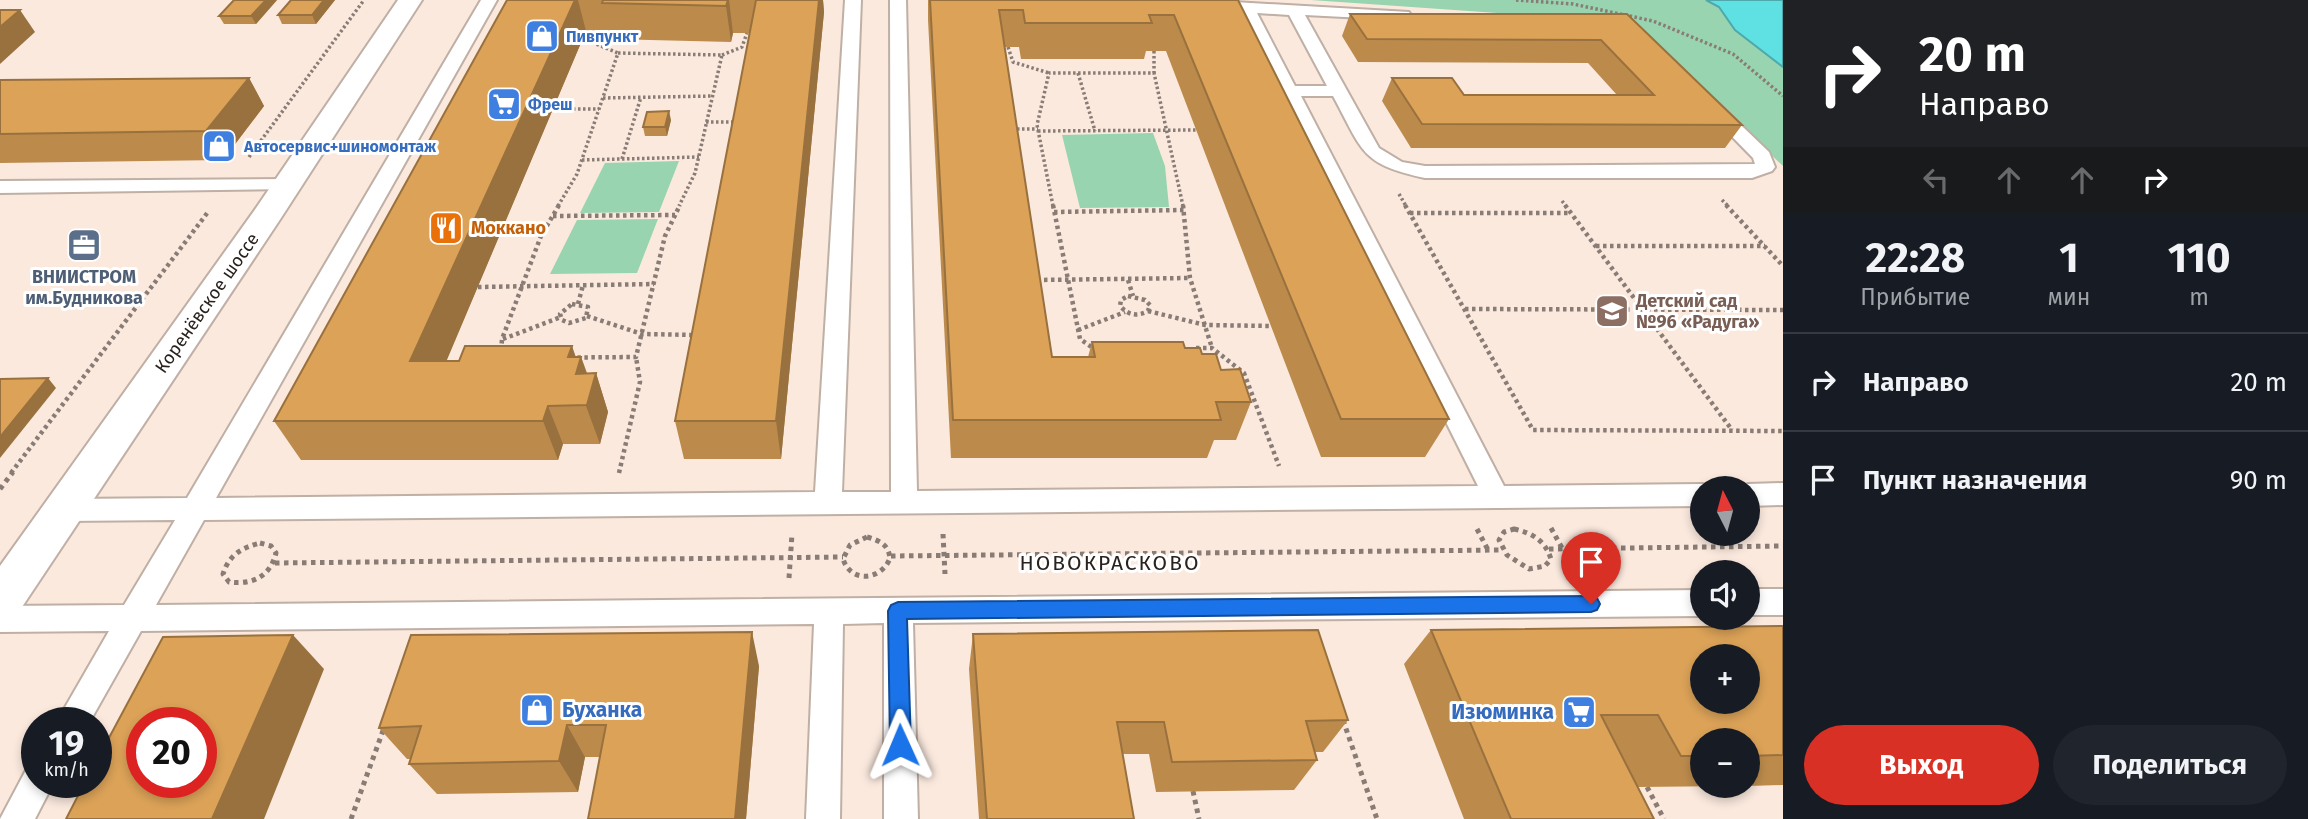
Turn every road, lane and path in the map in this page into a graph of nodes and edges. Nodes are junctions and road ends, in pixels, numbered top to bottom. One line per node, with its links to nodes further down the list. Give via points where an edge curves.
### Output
1 (364, 0): 41 (path)
2 (410, 0): 42 (main road, Коренёвское шоссе)
3 (489, 0): 95 (lane)
4 (853, 0): 93 (lane)
5 (898, 0): 92 (lane)
6 (1516, 0): 24 (path, via 1573,4 1677,30 1733,54)
7 (1219, 7): 8 (lane)
8 (1247, 8): 9 (lane); 20 (lane)
9 (1294, 10): 10 (lane); 21 (lane)
10 (1419, 16)
11 (599, 30): 15 (path, via 596,44)
12 (747, 33): 16 (path, via 742,47)
13 (1008, 47): 17 (path, via 1013,62)
14 (1154, 51): 19 (path)
15 (618, 53): 16 (path); 26 (path)
16 (722, 55): 23 (path)
17 (1049, 73): 18 (path); 33 (path)
18 (1078, 73): 19 (path); 35 (path)
19 (1154, 73): 32 (path)
20 (1289, 91): 21 (lane); 91 (lane)
21 (1339, 91): 39 (lane, via 1372,151 1396,166 1426,172)
22 (1695, 92): 40 (lane, via 1762,156 1765,167 1752,172)
23 (713, 96): 25 (path); 29 (path)
24 (1783, 96)
25 (640, 97): 26 (path); 37 (path)
26 (603, 98): 27 (path)
27 (599, 108): 28 (path); 38 (path)
28 (553, 109)
29 (706, 122): 30 (path); 36 (path)
30 (744, 122)
31 (1007, 129): 33 (path)
32 (1167, 129): 34 (path); 35 (path); 45 (path)
33 (1038, 130): 35 (path); 46 (path)
34 (1198, 130)
35 (1095, 131)
36 (699, 157): 37 (path); 49 (path)
37 (622, 159): 38 (path)
38 (582, 160): 50 (path)
39 (1540, 172): 40 (lane); 48 (path)
40 (1696, 172): 52 (path)
41 (229, 185): 42 (lane); 44 (lane); 87 (path)
42 (286, 185): 94 (main road, Коренёвское шоссе)
43 (1393, 185): 47 (path)
44 (0, 187)
45 (1184, 210): 46 (path); 54 (path)
46 (1054, 212): 57 (path)
47 (1409, 213): 48 (path); 64 (path)
48 (1571, 213): 51 (path)
49 (675, 215): 50 (path); 58 (path)
50 (552, 216): 61 (path)
51 (1595, 246): 52 (path); 65 (path)
52 (1765, 246): 53 (path)
53 (1783, 266)
54 (1190, 278): 56 (path); 71 (path)
55 (1029, 280): 57 (path)
56 (1128, 280): 57 (path); 62 (path)
57 (1068, 281): 73 (path)
58 (654, 284): 59 (path); 74 (path)
59 (583, 285): 61 (path); 63 (path)
60 (478, 286): 61 (path)
61 (522, 286): 76 (path)
62 (1133, 296): 67 (path, via 1150,305); 68 (path, via 1121,300)
63 (578, 304): 69 (path, via 587,307); 70 (path, via 564,308)
64 (1464, 309): 65 (path); 83 (path, via 1533,430)
65 (1643, 309): 66 (path); 83 (path)
66 (1783, 310)
67 (1148, 311): 68 (path); 71 (path)
68 (1125, 312): 73 (path)
69 (587, 316): 70 (path, via 569,323); 74 (path)
70 (561, 317): 76 (path)
71 (1205, 325): 72 (path); 78 (path)
72 (1272, 326)
73 (1079, 330): 79 (path, via 1086,345)
74 (642, 334): 75 (path); 81 (path)
75 (706, 335)
76 (502, 339): 80 (path, via 501,354 514,358)
77 (1187, 348): 78 (path)
78 (1212, 348): 85 (path, via 1244,373)
79 (1100, 350)
80 (576, 358): 81 (path); 82 (path)
81 (636, 358): 86 (path, via 640,382)
82 (573, 367)
83 (1733, 430): 84 (path)
84 (1783, 430)
85 (1276, 458)
86 (618, 475)
87 (0, 489)
88 (1783, 494): 90 (lane)
89 (1690, 495): 91 (lane)
90 (1760, 495)
91 (1496, 497): 92 (lane)
92 (904, 503): 93 (lane)
93 (828, 504): 95 (lane)
94 (64, 510): 95 (lane); 108 (main road, Коренёвское шоссе)
95 (195, 510): 114 (lane)
96 (792, 526): 104 (path)
97 (942, 526): 102 (path)
98 (1783, 546): 99 (path)
99 (1549, 549): 100 (path, via 1551,559 1536,570 1522,567); 100 (path, via 1541,539 1514,529 1499,540)
100 (1501, 550): 102 (path)
101 (891, 556): 102 (path); 103 (path, via 888,546 867,537 846,547); 103 (path, via 888,567 867,578 854,575)
102 (944, 556): 106 (path)
103 (842, 557): 104 (path)
104 (790, 558): 105 (path); 107 (path)
105 (275, 563): 105 (path, via 271,546 260,543 234,553 223,574 229,582 254,582)
106 (946, 586)
107 (789, 589)
108 (0, 602)
109 (1760, 602): 110 (lane)
110 (1783, 602)
111 (1690, 603): 113 (lane)
112 (829, 611): 113 (lane); 114 (lane); 124 (lane)
113 (898, 611): 125 (lane)
114 (132, 618): 115 (lane); 116 (lane)
115 (0, 620)
116 (81, 707)
117 (1342, 716): 127 (path)
118 (387, 719): 123 (path)
119 (1647, 787): 128 (path)
120 (1193, 791): 126 (path)
121 (29, 798): 122 (lane)
122 (17, 819)
123 (351, 819)
124 (823, 819)
125 (901, 819)
126 (1199, 819)
127 (1377, 819)
128 (1664, 819)

